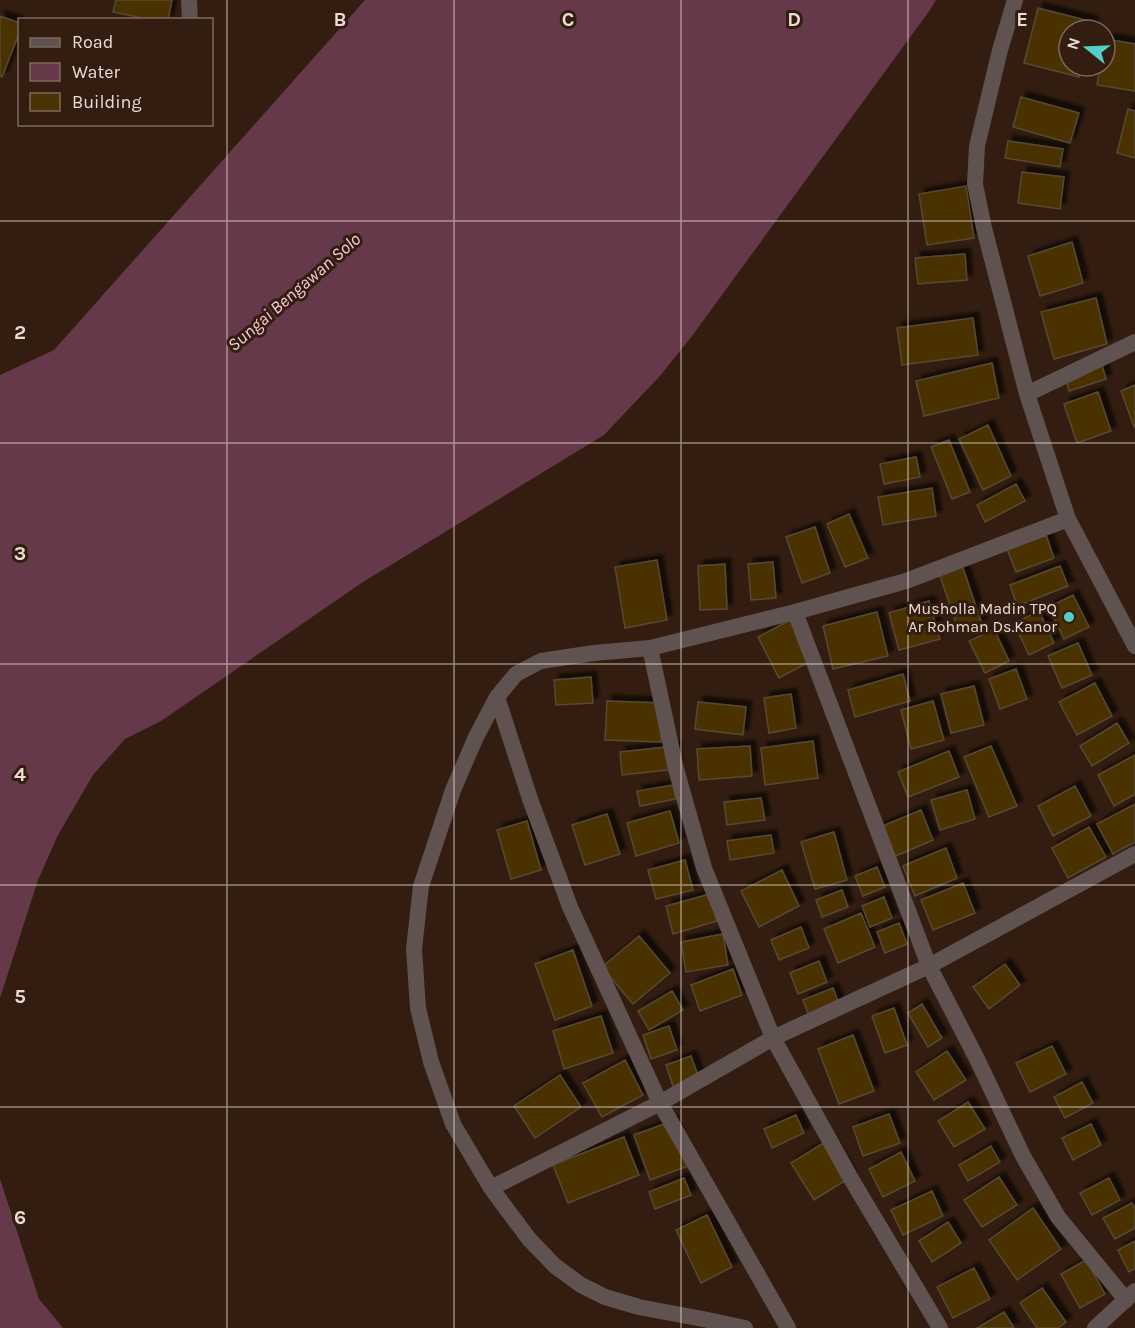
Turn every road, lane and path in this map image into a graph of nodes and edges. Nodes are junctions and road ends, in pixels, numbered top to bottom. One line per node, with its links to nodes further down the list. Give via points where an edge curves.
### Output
1 (189, 0): 3 (street)
2 (1015, 0): 5 (street, via 977,146 975,184)
3 (190, 18)
4 (1135, 342): 5 (street)
5 (1027, 394): 6 (street)
6 (1068, 519): 7 (street, via 906,581); 8 (street)
7 (795, 612): 9 (street); 12 (street)
8 (1135, 646)
9 (650, 648): 10 (street, via 541,661 516,674); 13 (street, via 676,769 704,868)
10 (497, 697): 14 (street, via 570,907); 15 (street, via 453,790 421,886 414,949 418,1008 431,1062 453,1124)
11 (1135, 854): 12 (street)
12 (929, 966): 13 (street); 16 (street, via 1023,1156 1059,1217)
13 (773, 1038): 14 (street); 19 (street)
14 (660, 1103): 15 (street); 18 (street)
15 (491, 1188): 17 (street, via 529,1239 581,1285 605,1298 639,1307)
16 (1130, 1296): 20 (street)
17 (745, 1328)
18 (788, 1328)
19 (940, 1328)
20 (1095, 1328)

